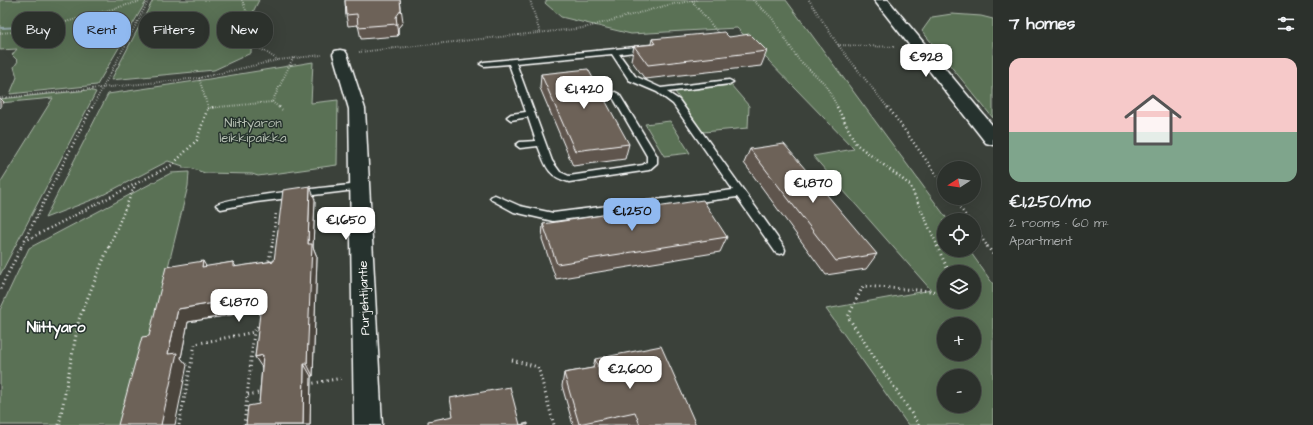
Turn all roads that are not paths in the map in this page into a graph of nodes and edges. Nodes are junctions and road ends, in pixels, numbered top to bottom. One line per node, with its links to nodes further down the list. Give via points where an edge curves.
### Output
1 (881, 0): 12 (main road)
2 (653, 48): 3 (lane)
3 (614, 52): 5 (lane); 8 (lane, via 635,81)
4 (340, 54): 15 (street, Purjehtijantie, via 357,109)
5 (512, 61): 6 (lane); 10 (lane)
6 (484, 64)
7 (729, 82): 8 (lane)
8 (660, 90): 16 (lane, via 676,102)
9 (615, 94): 13 (lane, via 652,156 652,163 646,168 569,179 560,177 553,172)
10 (531, 114): 11 (lane); 13 (lane)
11 (511, 117)
12 (993, 139)
13 (541, 142): 14 (lane)
14 (520, 145)
15 (360, 186): 18 (lane); 20 (street, Purjehtijantie)
16 (740, 193): 17 (lane, via 553,217 518,208); 19 (lane)
17 (495, 198)
18 (221, 205)
19 (780, 250)
20 (368, 425)

